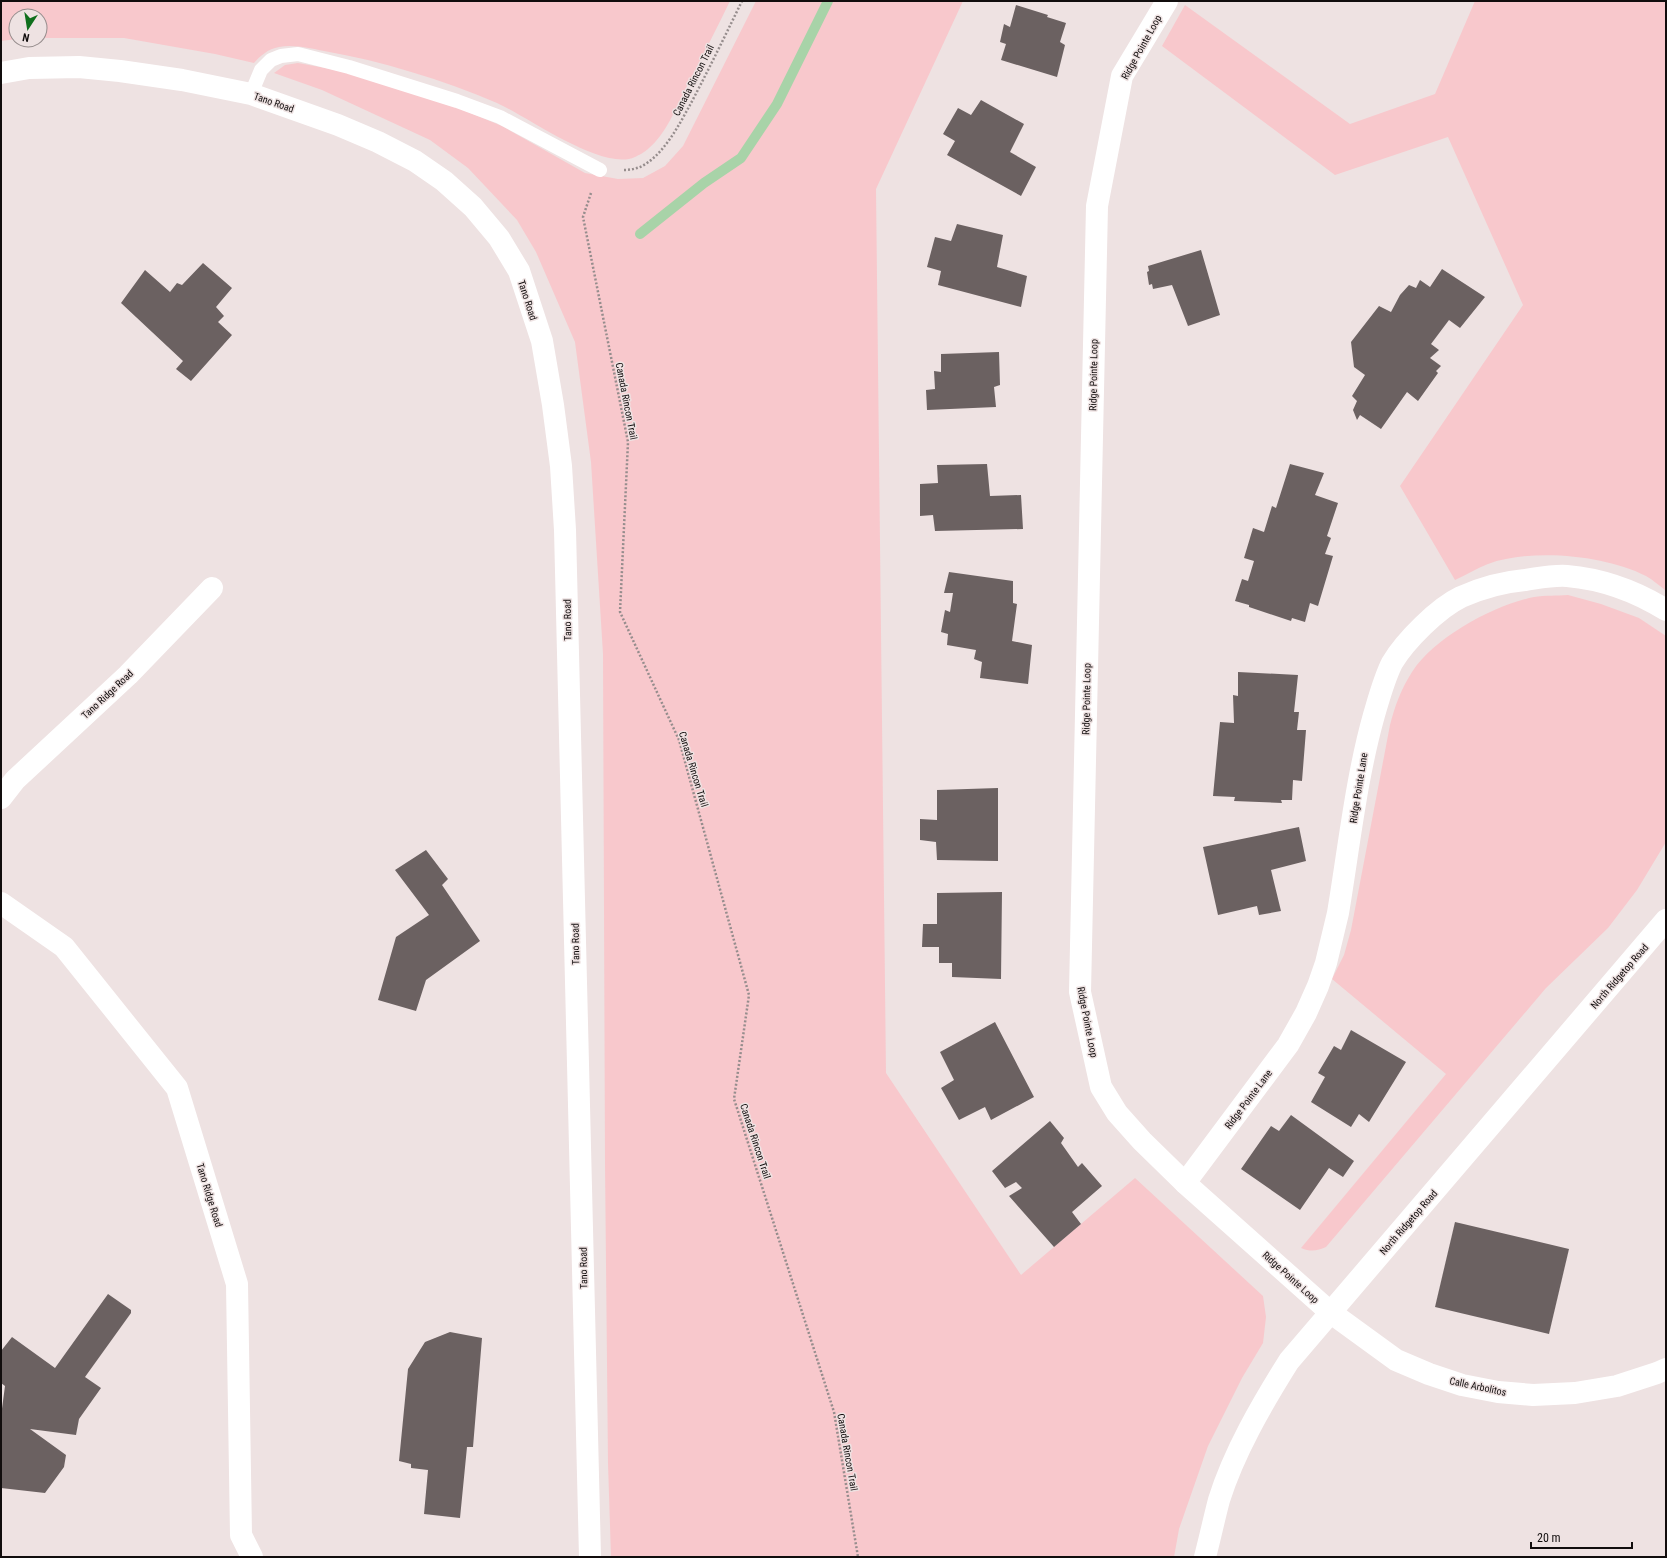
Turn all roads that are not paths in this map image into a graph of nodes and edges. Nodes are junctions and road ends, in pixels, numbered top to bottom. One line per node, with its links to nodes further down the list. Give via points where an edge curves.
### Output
1 (1167, 1): 10 (street, Ridge Pointe Loop, via 1122,76 1097,206 1080,992 1101,1087 1117,1113)
2 (1, 73): 3 (street, Tano Road, via 29,68 79,67 182,80)
3 (250, 94): 4 (lane, via 261,70 271,60 298,54 356,69 500,117); 14 (street, Tano Road, via 378,142 444,181 473,207 499,238 519,271 542,341 560,458 565,530)
4 (600, 170)
5 (212, 588): 7 (street, Tano Ridge Road, via 128,675 15,780)
6 (1666, 610): 10 (street, Ridge Pointe Lane, via 1640,595 1590,580 1566,576 1512,581 1460,598 1411,638 1392,664 1365,745 1338,913 1318,986 1288,1045)
7 (1, 798)
8 (1, 903): 13 (street, Tano Ridge Road, via 64,947 177,1088 237,1284 241,1535)
9 (1666, 920): 11 (street, North Ridgetop Road)
10 (1186, 1183): 11 (street, Ridge Pointe Loop)
11 (1330, 1312): 12 (street, Calle Arbolitos, via 1396,1360 1462,1385 1498,1392 1533,1395 1575,1393 1617,1386); 15 (street, North Ridgetop Road, via 1289,1361 1263,1402 1239,1450 1220,1499)
12 (1666, 1369)
13 (252, 1557)
14 (590, 1557)
15 (1206, 1557)

